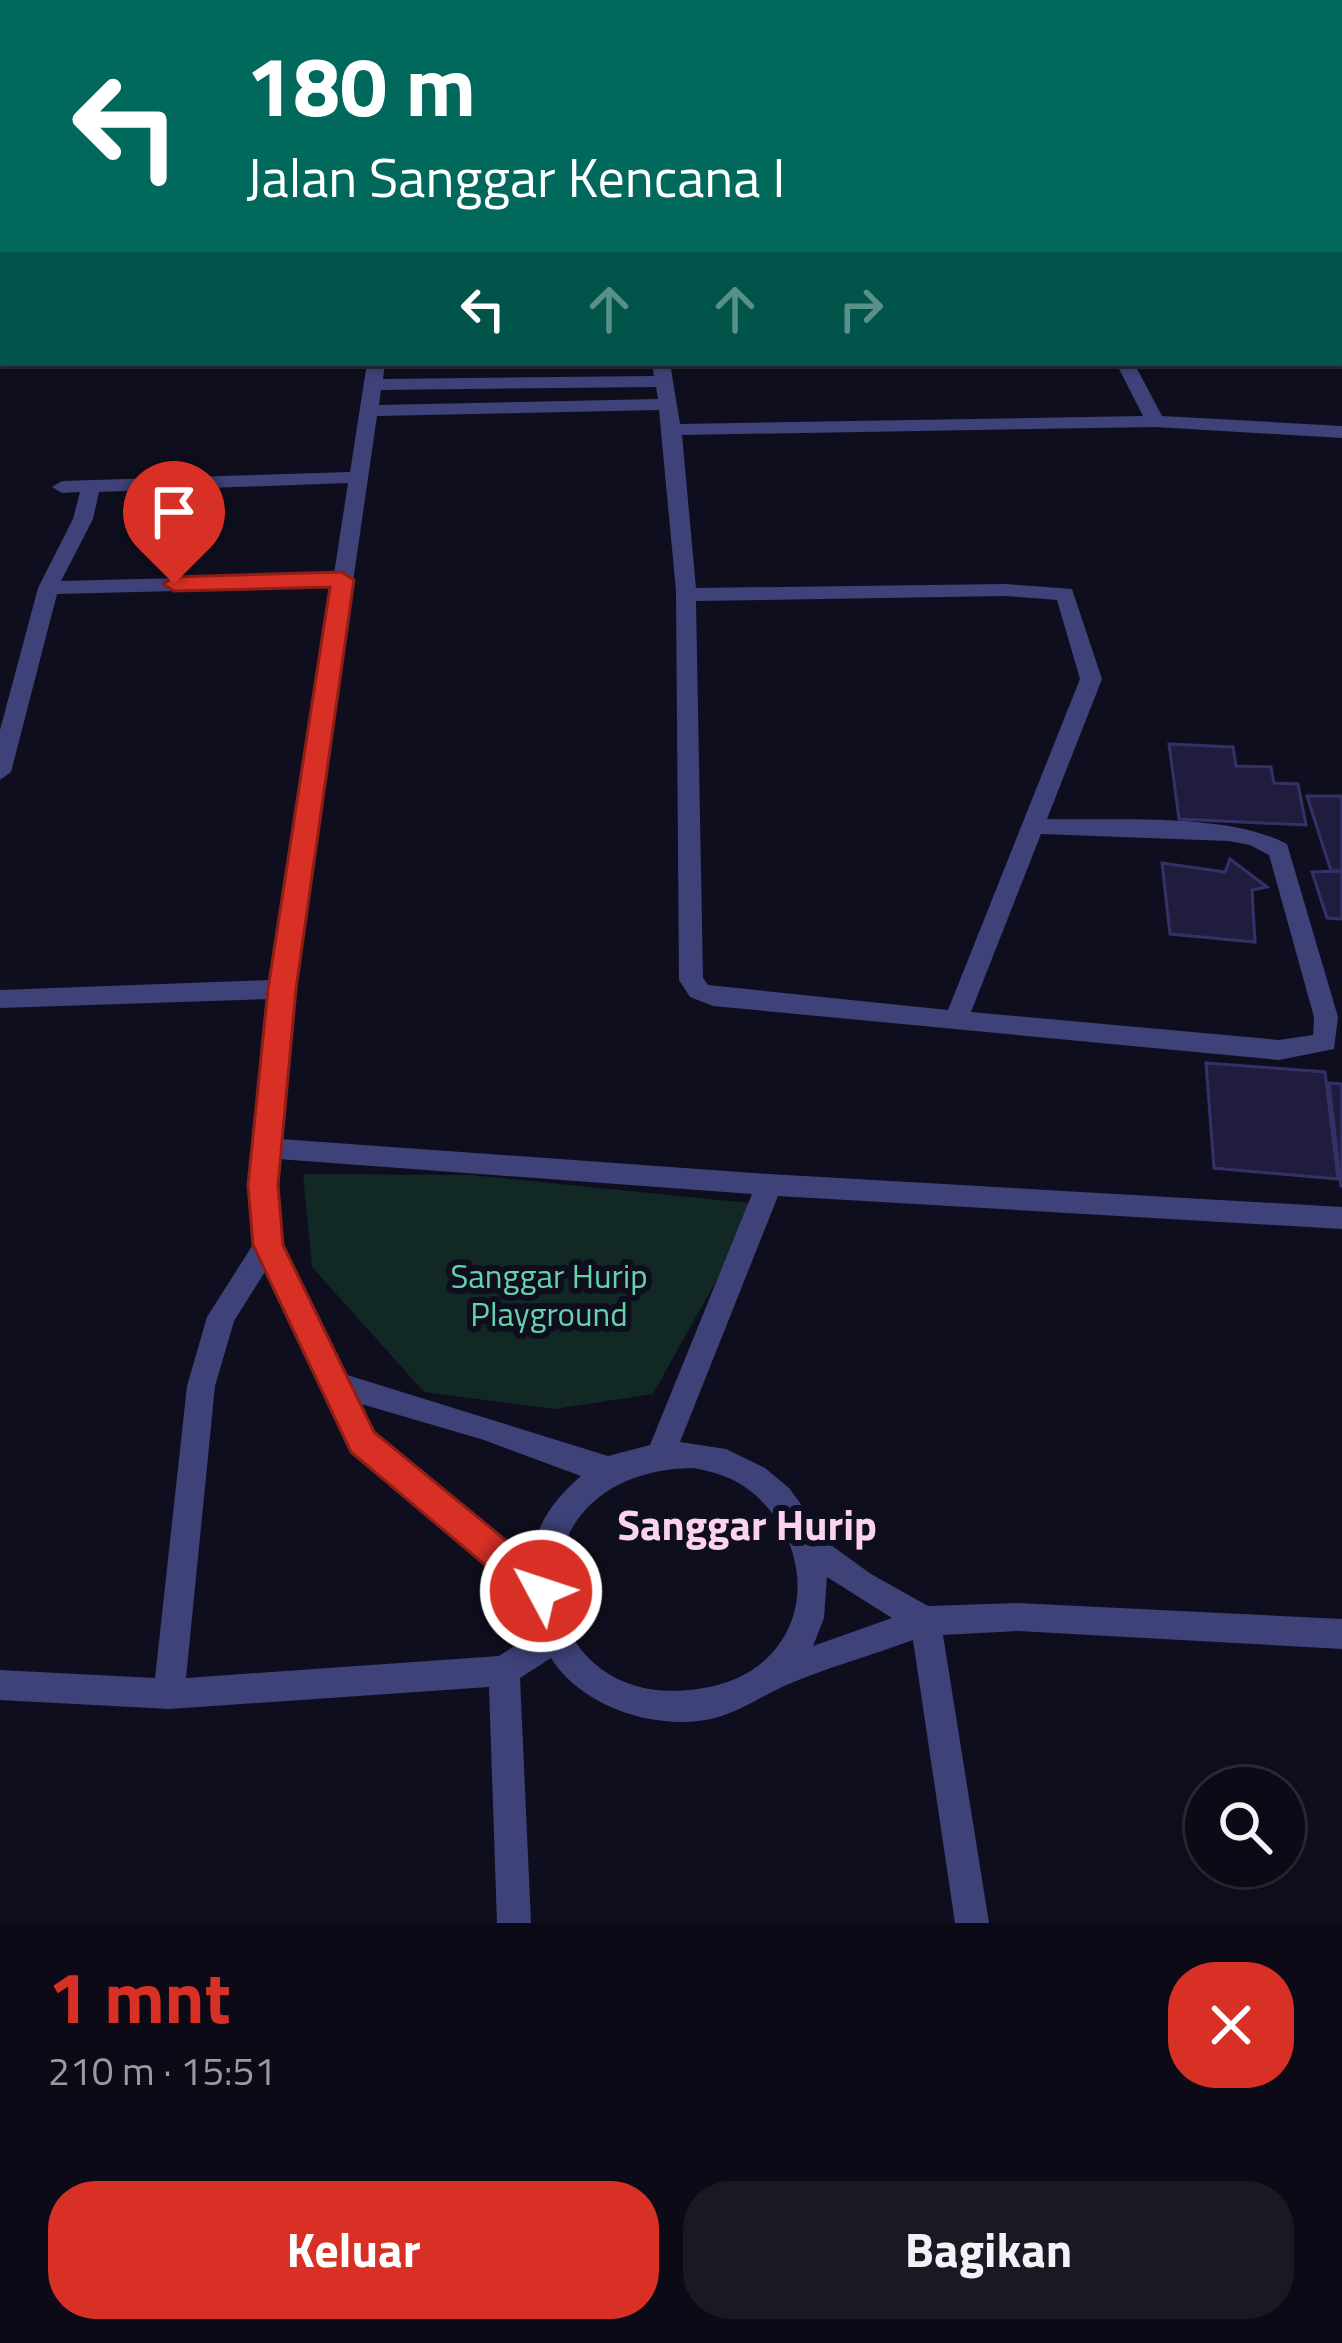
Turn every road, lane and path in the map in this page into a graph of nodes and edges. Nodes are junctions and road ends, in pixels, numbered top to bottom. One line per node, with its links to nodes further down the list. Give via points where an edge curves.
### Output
1 (1127, 366): 5 (street)
2 (375, 374): 3 (street); 4 (street)
3 (664, 383): 4 (street); 6 (street)
4 (371, 411): 8 (street)
5 (1155, 421): 6 (street); 7 (street)
6 (671, 430): 13 (street)
7 (1342, 433)
8 (359, 478): 9 (street); 11 (street)
9 (92, 486): 10 (street); 12 (street)
10 (62, 487)
11 (342, 580): 12 (street); 16 (street)
12 (48, 588): 14 (street)
13 (683, 595): 15 (street, via 1065,594 1091,680); 18 (street, via 691,980 713,997)
14 (0, 772)
15 (1034, 826): 18 (street); 18 (street, via 1229,833 1280,850 1326,1017 1324,1042 1279,1050)
16 (282, 989): 17 (street); 19 (street)
17 (0, 999)
18 (956, 1020)
19 (267, 1148): 20 (street); 22 (street)
20 (769, 1185): 21 (street); 24 (street)
21 (1342, 1218)
22 (268, 1245): 23 (street); 34 (street, via 221,1317 201,1386)
23 (331, 1383): 25 (street); 27 (street, via 362,1442)
24 (660, 1455): 25 (street); 26 (street, via 708,1457 753,1474 789,1505)
25 (611, 1471): 27 (street, via 572,1501 547,1542)
26 (811, 1547): 28 (street); 32 (street, via 816,1592 804,1636)
27 (541, 1591): 30 (street)
28 (925, 1621): 29 (street, via 1018,1617); 32 (street); 36 (street)
29 (1342, 1634)
30 (555, 1638): 31 (street); 32 (street, via 585,1676 629,1702 662,1708 730,1701)
31 (504, 1671): 34 (street); 35 (street)
32 (774, 1675)
33 (0, 1685): 34 (street)
34 (169, 1694)
35 (514, 1923)
36 (972, 1923)

